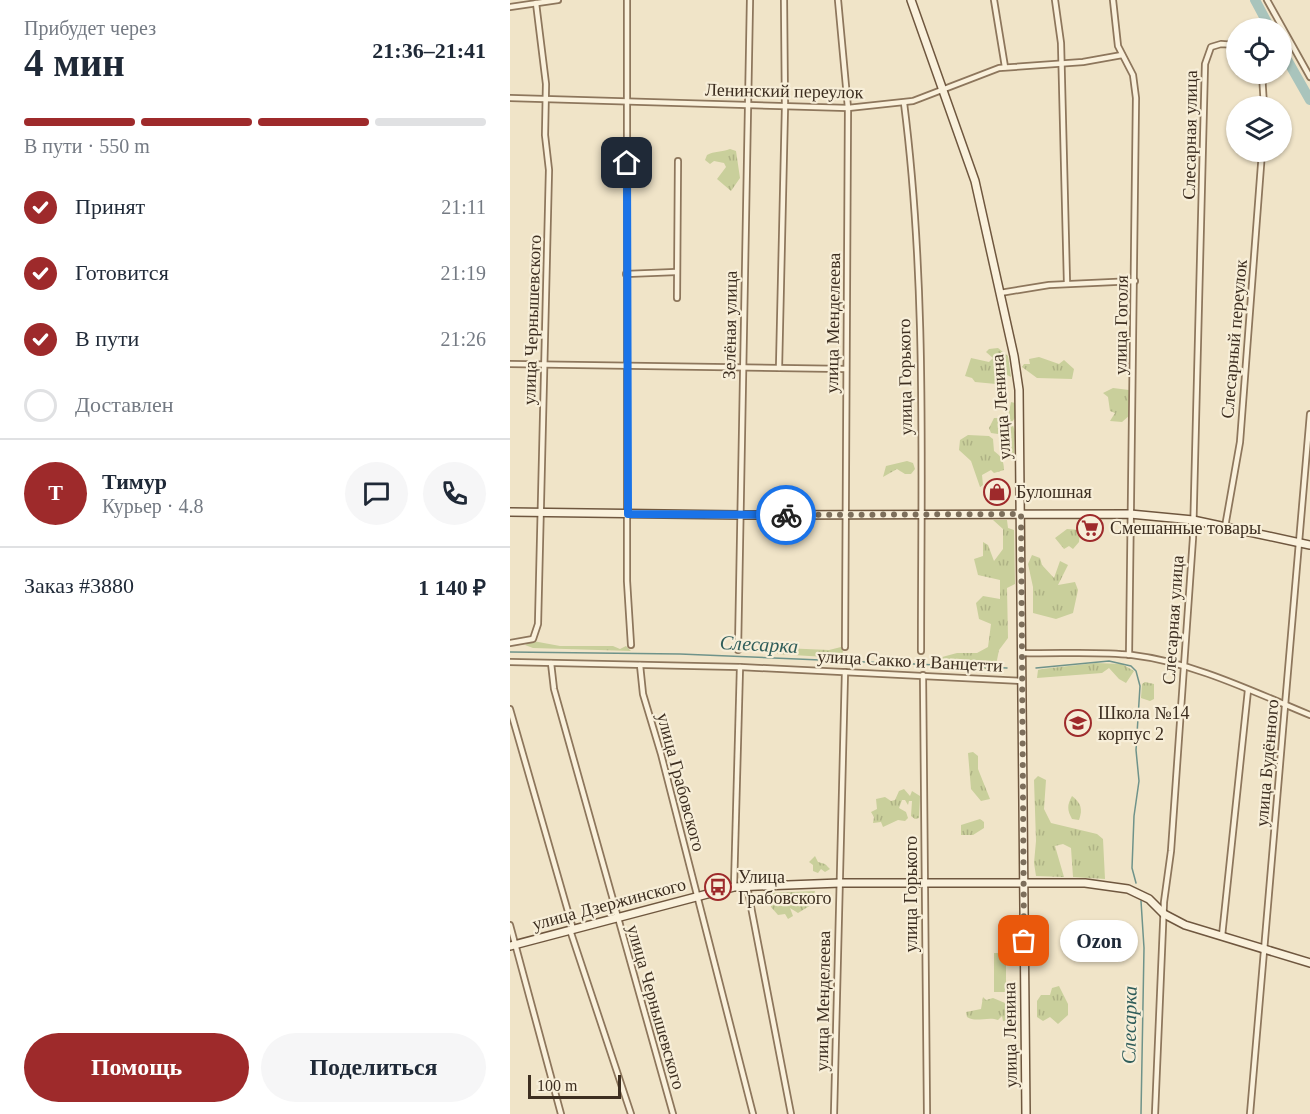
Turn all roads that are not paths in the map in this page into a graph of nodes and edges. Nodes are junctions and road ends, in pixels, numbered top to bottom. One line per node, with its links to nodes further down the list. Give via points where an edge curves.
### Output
1 (558, 0): 11 (street)
2 (627, 0): 21 (street)
3 (750, 0): 23 (street, Зелёная улица)
4 (784, 0): 24 (street)
5 (838, 0): 25 (street, улица Менделеева)
6 (910, 0): 18 (main road, улица Ленина)
7 (994, 0): 16 (street)
8 (1055, 0): 15 (street)
9 (1113, 0): 14 (street, улица Гоголя)
10 (1267, 0): 17 (street)
11 (536, 3): 12 (street); 20 (street, улица Чернышевского)
12 (510, 7)
13 (1226, 46): 49 (street, Слесарная улица, via 1211,47 1205,64)
14 (1122, 55): 15 (street, Ленинский переулок); 30 (street, улица Гоголя, via 1136,85)
15 (1062, 64): 16 (street, Ленинский переулок); 31 (street)
16 (1005, 67): 18 (street, Ленинский переулок)
17 (1310, 77)
18 (943, 89): 22 (street, Ленинский переулок); 32 (main road, улица Ленина, via 975,181)
19 (510, 98): 20 (street, Ленинский переулок)
20 (546, 98): 21 (street, Ленинский переулок); 35 (street, улица Чернышевского, via 549,243)
21 (628, 100): 23 (street, Ленинский переулок); 29 (street)
22 (904, 103): 25 (street, Ленинский переулок); 47 (street, улица Горького, via 914,220)
23 (747, 105): 24 (street, Ленинский переулок); 37 (street, Зелёная улица)
24 (785, 107): 25 (street, Ленинский переулок); 38 (street)
25 (848, 108): 39 (street, улица Менделеева)
26 (678, 161): 28 (street)
27 (1261, 162): 50 (street, Слесарный переулок, via 1240,442)
28 (676, 272): 29 (street); 33 (street)
29 (626, 274): 36 (street)
30 (1135, 281): 31 (street); 45 (street, улица Гоголя)
31 (1067, 283): 32 (street)
32 (1000, 293): 44 (main road, улица Ленина, via 1020,403)
33 (676, 298)
34 (510, 364): 35 (street)
35 (543, 365): 36 (street); 42 (street, улица Чернышевского)
36 (627, 367): 37 (street); 43 (street)
37 (743, 368): 38 (street); 46 (street, Зелёная улица)
38 (779, 368): 39 (street)
39 (846, 369): 48 (street, улица Менделеева)
40 (1310, 414): 51 (street, улица Будённого)
41 (510, 512): 42 (main road)
42 (539, 513): 43 (main road); 53 (street, улица Чернышевского, via 537,629 532,639)
43 (628, 514): 46 (main road); 54 (street, via 627,606)
44 (1021, 514): 45 (main road); 47 (main road); 58 (main road, улица Ленина)
45 (1130, 514): 49 (main road); 59 (street, улица Гоголя)
46 (741, 515): 48 (main road); 56 (street, Зелёная улица)
47 (921, 515): 48 (main road); 57 (street, улица Горького)
48 (845, 516): 55 (street, улица Менделеева)
49 (1193, 520): 50 (main road); 64 (street, Слесарная улица)
50 (1225, 527): 51 (main road)
51 (1300, 543): 52 (main road); 69 (street, улица Будённого)
52 (1310, 545)
53 (510, 644)
54 (631, 645)
55 (845, 647)
56 (738, 651)
57 (921, 651)
58 (1022, 653): 59 (street, улица Сакко и Ванцетти); 67 (main road, улица Ленина)
59 (1130, 655): 64 (street, улица Сакко и Ванцетти)
60 (510, 662): 61 (street, улица Сакко и Ванцетти)
61 (551, 663): 62 (street, улица Сакко и Ванцетти); 79 (street, улица Чернышевского, via 554,689)
62 (640, 665): 63 (street, улица Сакко и Ванцетти); 77 (street, улица Грабовского, via 643,694)
63 (740, 667): 65 (street, улица Сакко и Ванцетти); 76 (street)
64 (1182, 667): 68 (street, улица Сакко и Ванцетти); 78 (street, Слесарная улица)
65 (845, 672): 66 (street, улица Сакко и Ванцетти); 73 (street, улица Менделеева)
66 (923, 675): 67 (street, улица Сакко и Ванцетти); 74 (street, улица Горького)
67 (1022, 681): 72 (main road, улица Ленина)
68 (1248, 690): 69 (street, улица Сакко и Ванцетти); 82 (street)
69 (1286, 705): 71 (street, улица Сакко и Ванцетти); 84 (street, улица Будённого)
70 (510, 709): 81 (street)
71 (1310, 715)
72 (1023, 882): 74 (main road, улица Дзержинского); 78 (main road, улица Дзержинского, via 1113,885 1143,895); 93 (main road, улица Ленина)
73 (840, 884): 74 (main road, улица Дзержинского); 75 (main road, улица Дзержинского); 91 (street, улица Менделеева)
74 (923, 884): 92 (street, улица Горького)
75 (747, 886): 76 (main road, улица Дзержинского); 90 (street)
76 (734, 887): 77 (main road, улица Дзержинского)
77 (698, 895): 79 (main road, улица Дзержинского); 89 (street, улица Грабовского)
78 (1164, 914): 82 (main road, улица Дзержинского); 94 (street, Слесарная улица)
79 (617, 917): 81 (main road, улица Дзержинского); 88 (street, улица Чернышевского)
80 (510, 925): 83 (street)
81 (571, 930): 83 (main road, улица Дзержинского); 87 (street)
82 (1222, 936): 84 (main road, улица Дзержинского)
83 (513, 945): 86 (street)
84 (1263, 948): 85 (main road, улица Дзержинского); 95 (street, улица Будённого)
85 (1310, 963)
86 (561, 1114)
87 (630, 1114)
88 (673, 1114)
89 (753, 1114)
90 (791, 1114)
91 (834, 1114)
92 (927, 1114)
93 (1026, 1114)
94 (1155, 1114)
95 (1250, 1114)

